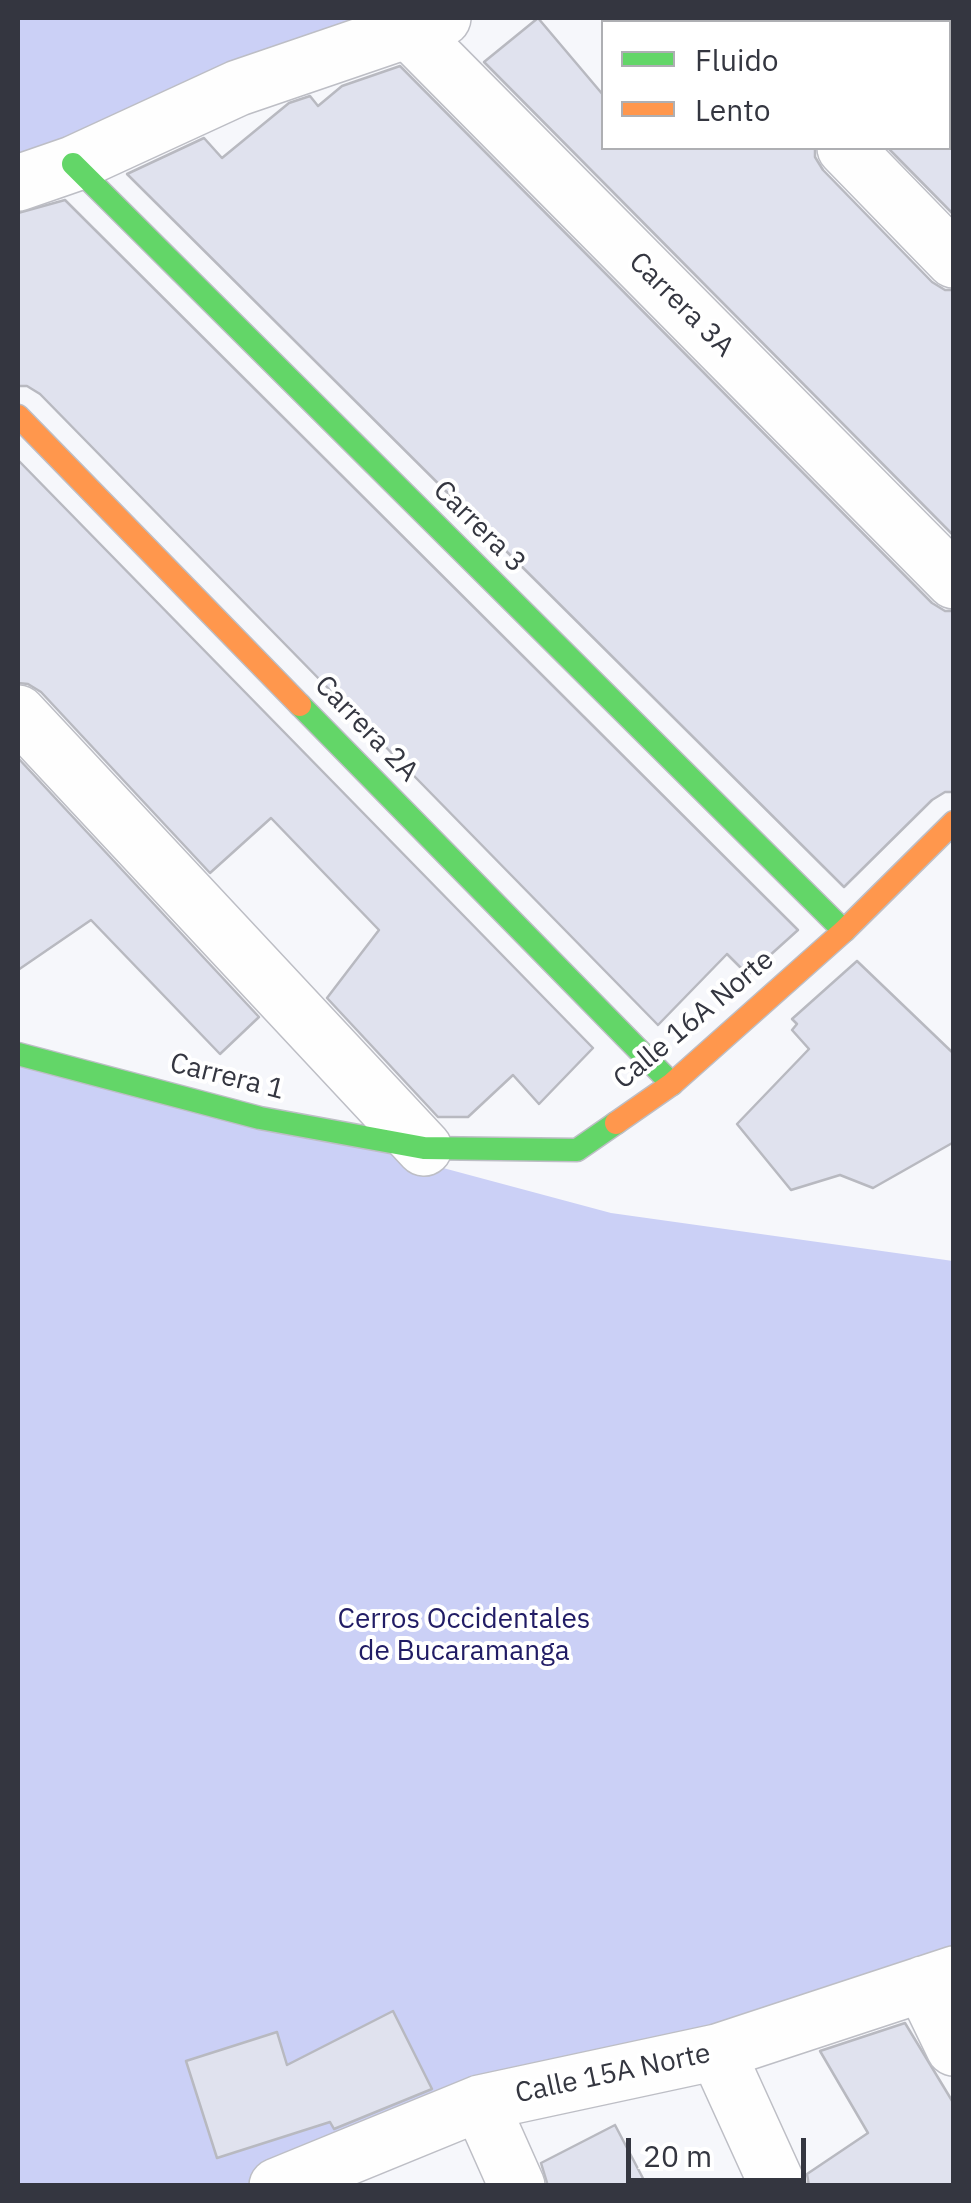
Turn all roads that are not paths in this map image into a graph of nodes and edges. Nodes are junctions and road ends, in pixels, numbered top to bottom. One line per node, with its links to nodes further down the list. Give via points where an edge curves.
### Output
1 (426, 23): 3 (street, via 238,88); 7 (street, Carrera 3A)
2 (847, 150): 5 (street)
3 (74, 164): 4 (street); 10 (street, Carrera 3)
4 (18, 183)
5 (954, 260)
6 (18, 416): 12 (street, Carrera 2A)
7 (954, 582)
8 (18, 713): 13 (street)
9 (954, 822): 10 (street, Calle 16A Norte)
10 (844, 931): 12 (street, Calle 16A Norte)
11 (18, 1054): 13 (street, Carrera 1, via 260,1118)
12 (672, 1084): 13 (street, Calle 16A Norte, via 577,1150)
13 (424, 1148)
14 (938, 1979): 15 (street); 16 (street, Calle 15A Norte)
15 (954, 2048)
16 (717, 2052): 17 (street, Calle 15A Norte); 20 (street)
17 (480, 2103): 18 (street, Calle 15A Norte); 19 (street)
18 (277, 2186)
19 (517, 2186)
20 (778, 2186)

